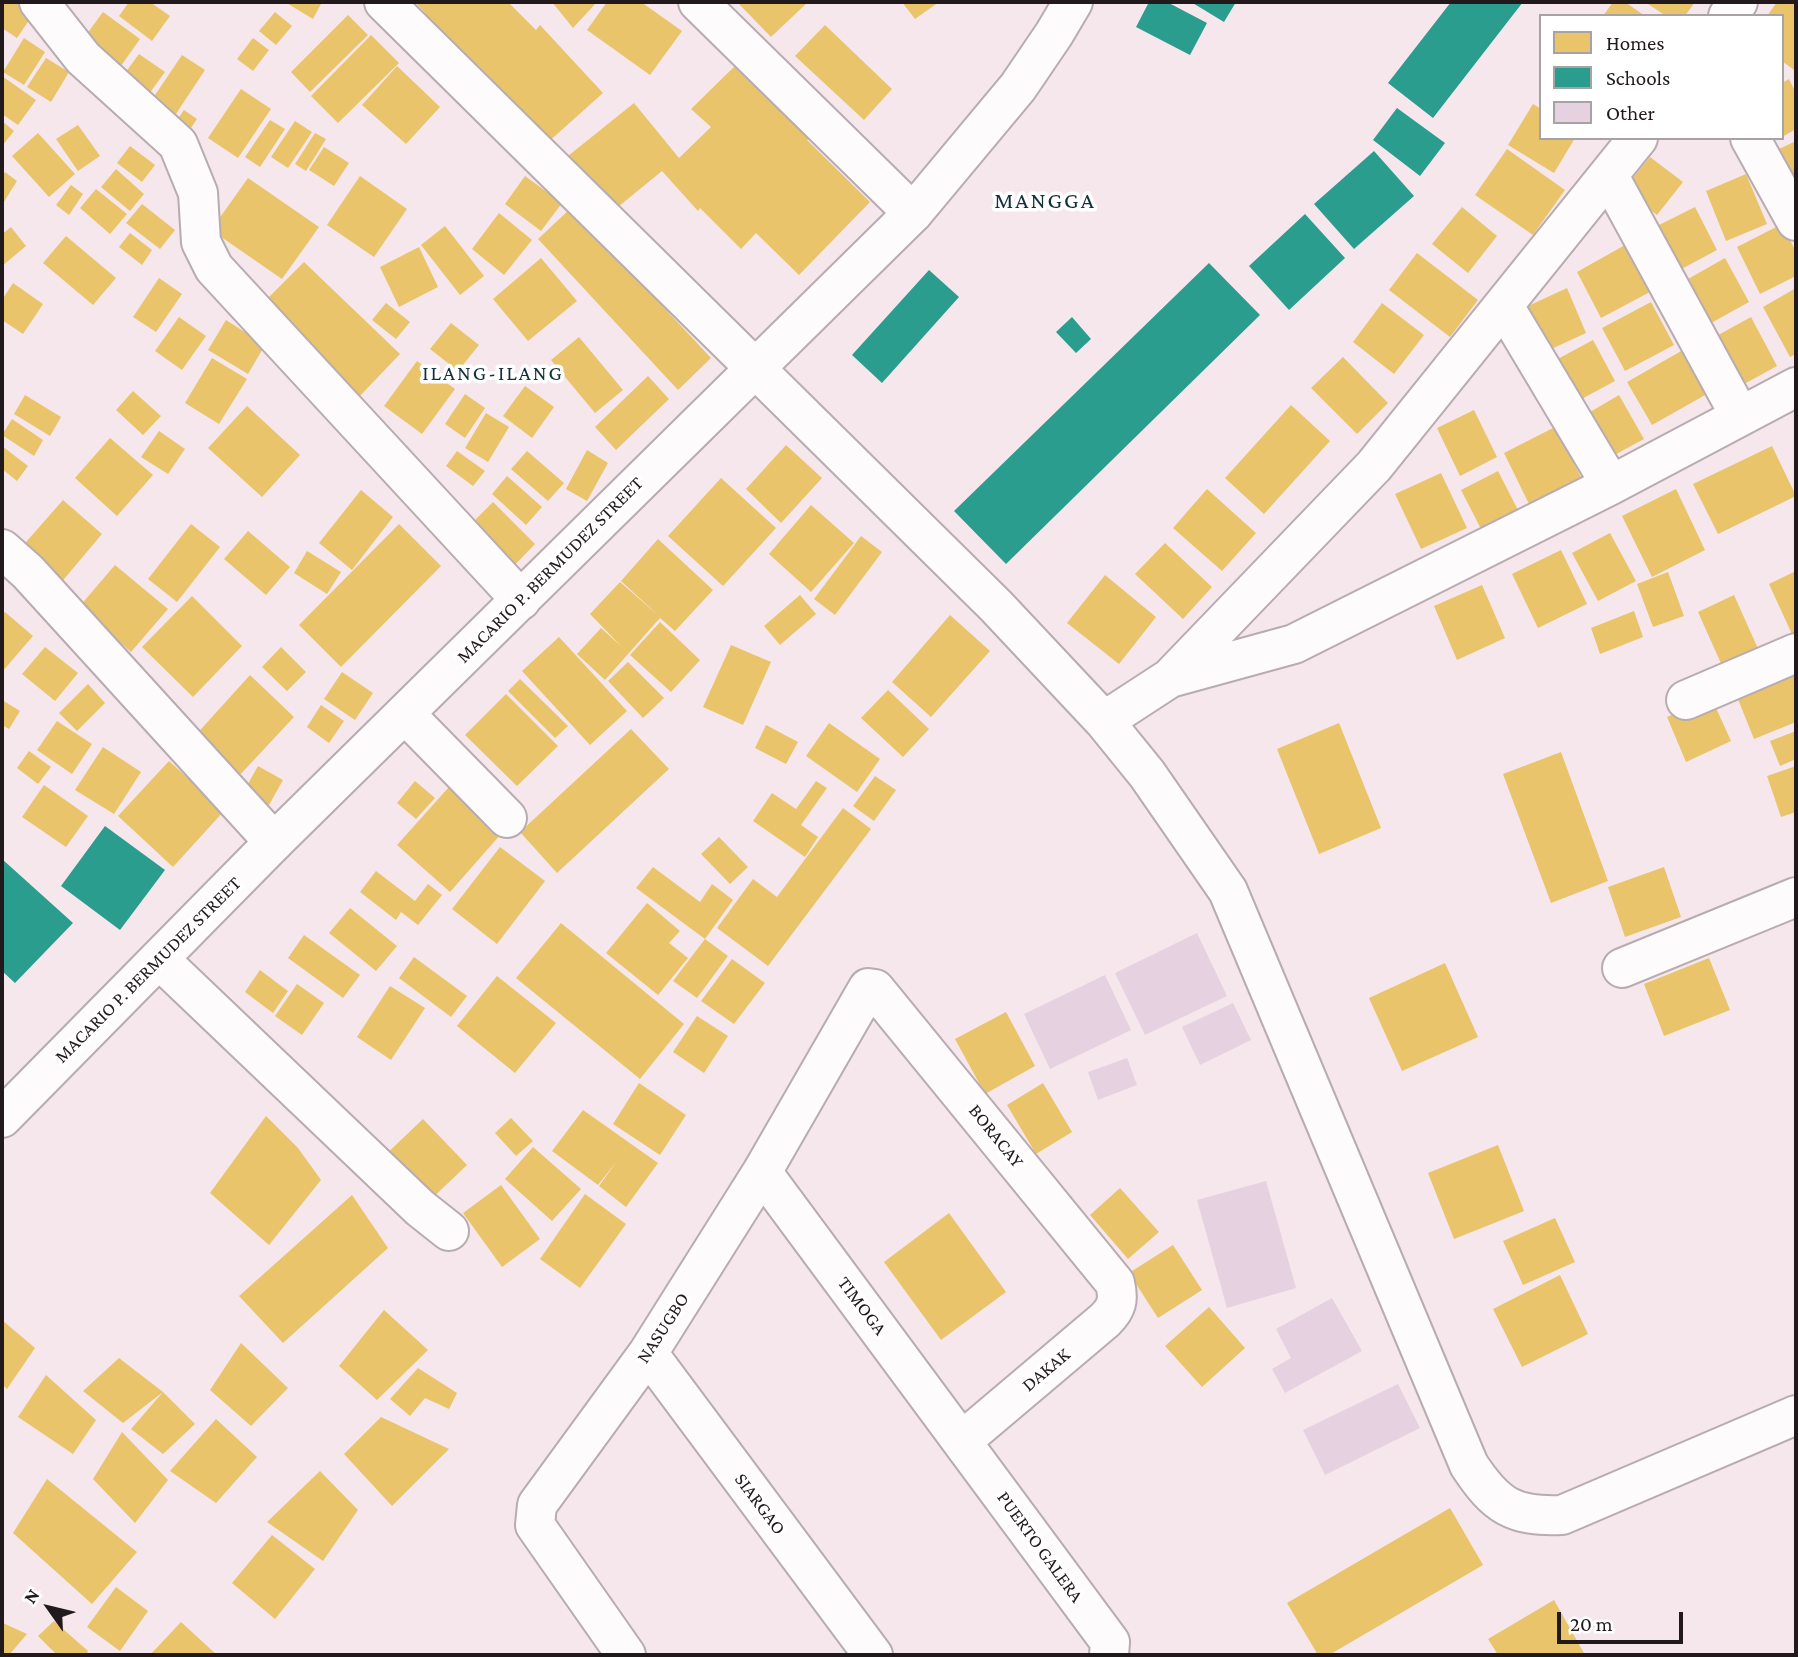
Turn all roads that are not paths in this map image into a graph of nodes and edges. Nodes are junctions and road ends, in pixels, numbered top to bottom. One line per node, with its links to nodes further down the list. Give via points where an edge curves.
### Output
1 (39, 2): 16 (street, via 83,58 178,144 198,193 201,242 214,268)
2 (384, 2): 11 (street)
3 (698, 2): 8 (street)
4 (1073, 2): 8 (street, MACARIO P. BERMUDEZ STREET, via 1018,87)
5 (1636, 140): 7 (street)
6 (1751, 140): 9 (street)
7 (1609, 176): 10 (street); 13 (street)
8 (913, 213): 11 (street, MACARIO P. BERMUDEZ STREET)
9 (1796, 221)
10 (1504, 306): 14 (street); 18 (street, via 1374,466)
11 (754, 369): 16 (street, MACARIO P. BERMUDEZ STREET); 21 (street, via 996,606)
12 (1796, 387): 13 (street)
13 (1740, 416): 14 (street)
14 (1611, 485): 18 (street, via 1294,645)
15 (2, 549): 23 (street)
16 (521, 600): 20 (street, MACARIO P. BERMUDEZ STREET)
17 (1796, 653): 19 (street)
18 (1170, 678): 21 (street)
19 (1686, 700)
20 (405, 714): 22 (street); 23 (street, MACARIO P. BERMUDEZ STREET)
21 (1104, 721): 33 (street, via 1147,774 1228,891 1469,1465 1487,1493 1508,1509 1537,1516 1562,1515)
22 (507, 818)
23 (274, 842): 25 (street, MACARIO P. BERMUDEZ STREET)
24 (1796, 897): 26 (street)
25 (159, 959): 28 (street, MACARIO P. BERMUDEZ STREET); 30 (street, via 420,1209)
26 (1622, 968)
27 (866, 989): 29 (street, NASUGBO); 31 (street, BORACAY, via 875,989 1115,1283)
28 (2, 1118)
29 (762, 1172): 32 (street, NASUGBO); 34 (street, TIMOGA)
30 (449, 1231)
31 (1118, 1294): 34 (street, DAKAK, via 1114,1311 1105,1320)
32 (648, 1353): 35 (street, NASUGBO, via 535,1513 535,1525); 36 (street, SIARGAO)
33 (1796, 1415)
34 (962, 1440): 37 (street, PUERTO GALERA, via 1110,1642)
35 (626, 1655)
36 (873, 1655)
37 (1110, 1655)

